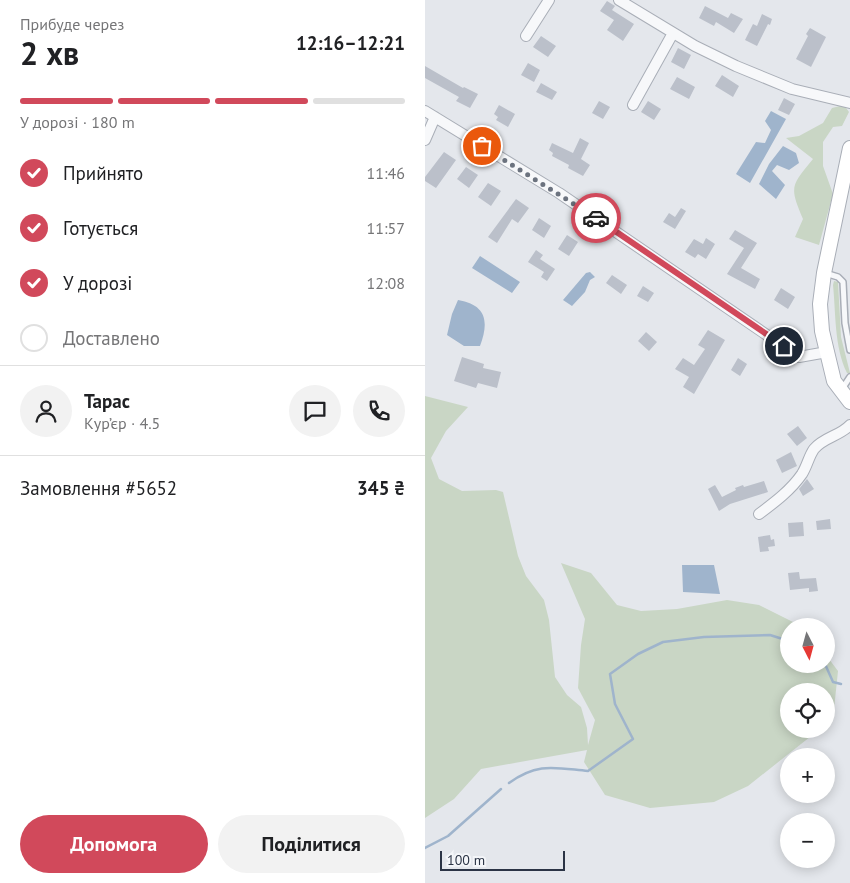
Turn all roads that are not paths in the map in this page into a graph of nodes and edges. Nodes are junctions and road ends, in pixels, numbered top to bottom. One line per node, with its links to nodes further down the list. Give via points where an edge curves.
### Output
1 (549, 0): 4 (street)
2 (619, 0): 3 (street)
3 (673, 33): 5 (street, via 736,66 792,89); 6 (street)
4 (526, 36)
5 (850, 103)
6 (633, 105)
7 (425, 111): 8 (street)
8 (435, 118): 9 (street); 13 (street, via 559,194 799,357)
9 (425, 140)
10 (850, 148): 11 (main road)
11 (824, 272): 12 (lane, via 843,282); 13 (main road, via 820,304)
12 (850, 350)
13 (827, 352): 15 (main road, via 834,381)
14 (850, 377): 15 (lane)
15 (841, 390): 16 (main road)
16 (850, 402)
17 (850, 425): 18 (street, via 814,449 791,488)
18 (759, 514)

